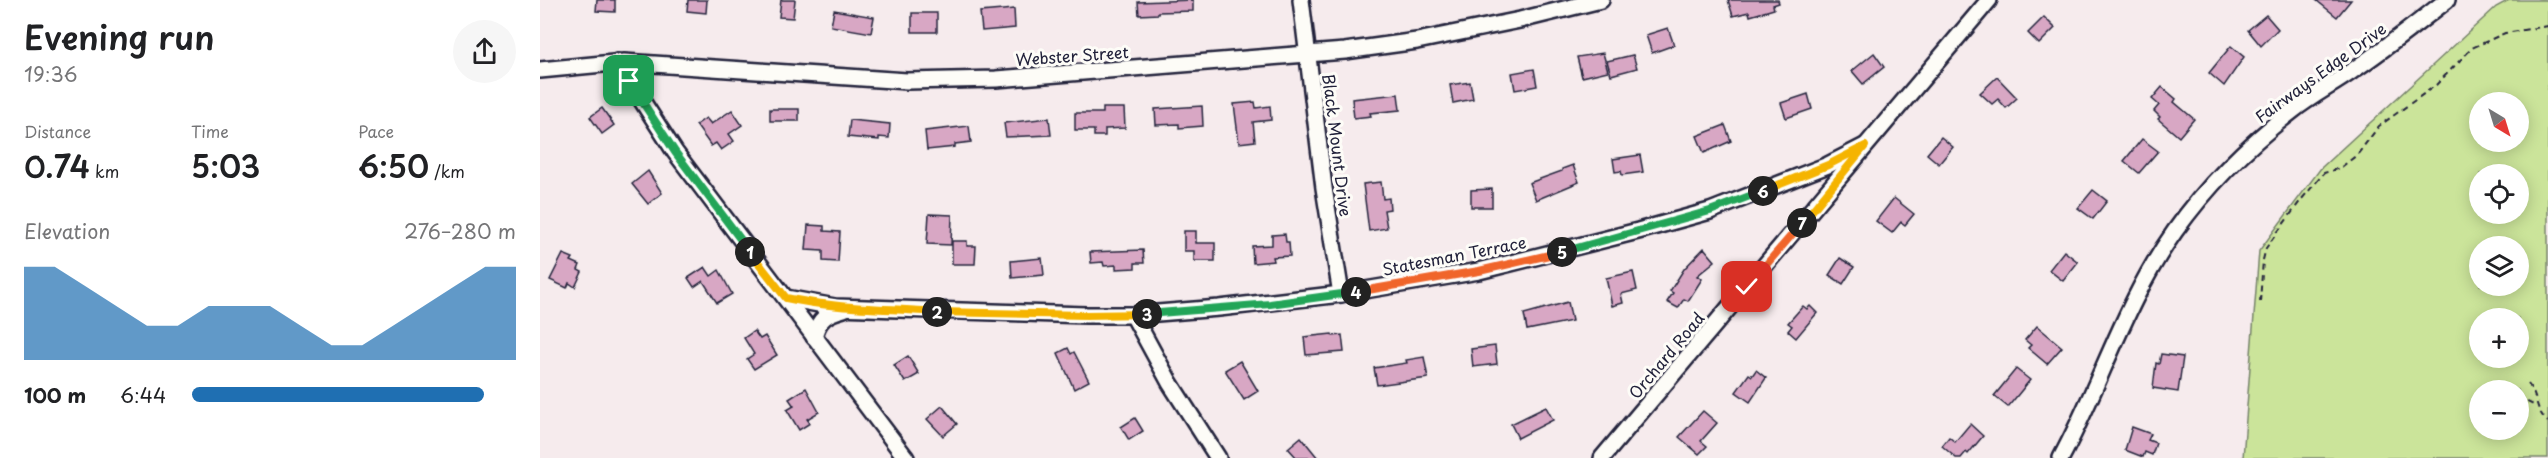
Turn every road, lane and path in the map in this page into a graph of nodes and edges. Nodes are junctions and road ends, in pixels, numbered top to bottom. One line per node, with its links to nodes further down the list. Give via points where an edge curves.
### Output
1 (1301, 0): 6 (street, Black Mount Drive)
2 (1601, 0): 6 (street, Webster Street, via 1417,41)
3 (1989, 0): 9 (street, Orchard Road)
4 (2447, 0): 23 (street, Fairways Edge Drive, via 2291,112 2244,153 2197,204 2174,232 2130,307)
5 (2548, 26): 12 (path, via 2505,33 2472,48 2436,85 2379,126 2357,156 2324,173 2266,248)
6 (1308, 55): 7 (street, Webster Street, via 996,79 907,81); 10 (street, Black Mount Drive)
7 (618, 62): 8 (street, Webster Street); 11 (street, via 675,152)
8 (540, 70)
9 (1865, 146): 10 (street, Statesman Terrace, via 1828,165 1720,207 1648,228 1502,266); 22 (street, Orchard Road)
10 (1341, 294): 14 (street, Statesman Terrace)
11 (786, 298): 13 (street, Statesman Terrace); 15 (street)
12 (2260, 302)
13 (853, 307): 14 (street, Statesman Terrace); 15 (street, Statesman Terrace, via 825,316)
14 (1132, 315): 21 (street)
15 (814, 337): 20 (street)
16 (2529, 386): 18 (path)
17 (2529, 403): 18 (path)
18 (2535, 406): 19 (path)
19 (2548, 422)
20 (906, 458)
21 (1218, 458)
22 (1602, 458)
23 (2061, 458)

